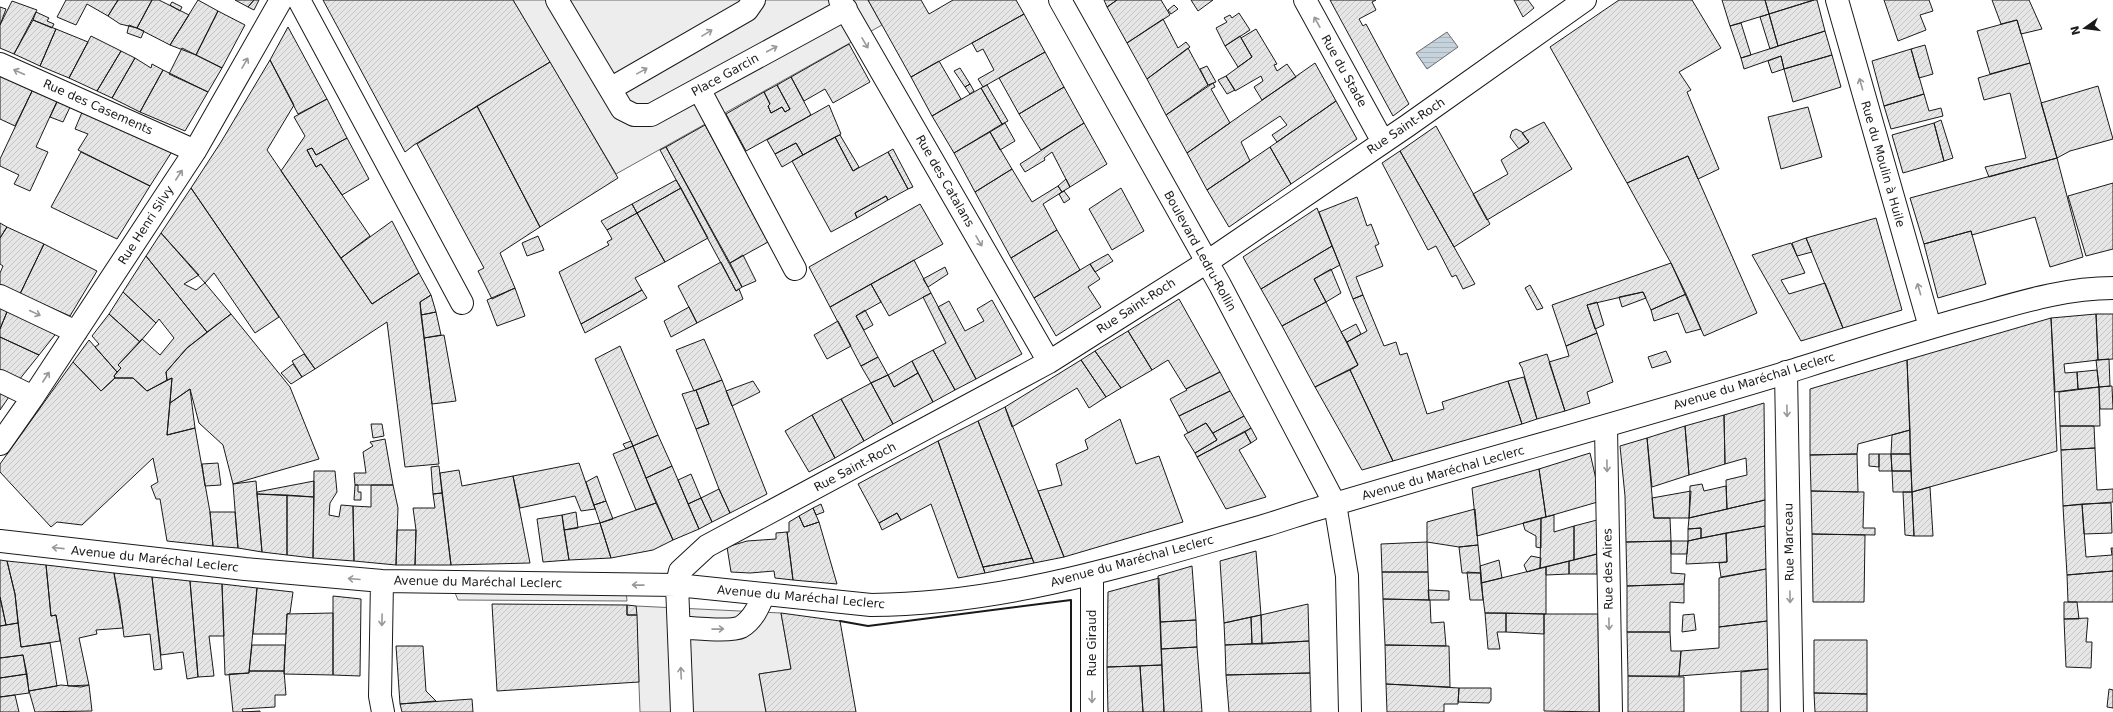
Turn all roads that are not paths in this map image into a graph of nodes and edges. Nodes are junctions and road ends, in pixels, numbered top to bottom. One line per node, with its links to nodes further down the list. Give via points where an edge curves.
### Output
1 (281, 0): 14 (street, Rue Henri Silvy, one-way to 1)
2 (298, 0): 19 (street)
3 (557, 0): 11 (street, Place Garcin)
4 (754, 0): 11 (street, one-way to 4, via 747,10)
5 (1060, 0): 15 (street, Boulevard Ledru-Rollin)
6 (1305, 0): 13 (street, Rue du Stade, one-way to 6)
7 (1585, 0): 13 (street, Rue Saint-Roch)
8 (1837, 0): 20 (street, Rue du Moulin à Huile, one-way to 8)
9 (843, 5): 12 (street, Place Garcin, one-way to 9); 22 (street, Rue des Catalans, one-way to 22)
10 (0, 64): 14 (street, Rue des Casements, one-way to 10)
11 (610, 89): 12 (street, Place Garcin, via 622,109 634,115 651,115)
12 (699, 89): 16 (street)
13 (1383, 142): 15 (street, Rue Saint-Roch)
14 (195, 151): 21 (street, Rue Henri Silvy, one-way to 14)
15 (1207, 262): 22 (street, Rue Saint-Roch); 28 (street, Boulevard Ledru-Rollin)
16 (795, 269)
17 (2113, 288): 20 (street, Avenue du Maréchal Leclerc, via 2056,293)
18 (0, 296): 21 (street, one-way to 21)
19 (462, 303)
20 (1930, 327): 23 (street, Avenue du Maréchal Leclerc)
21 (76, 332): 25 (street, Rue Henri Silvy, one-way to 21)
22 (1049, 362): 32 (street, Rue Saint-Roch, via 707,546 680,571)
23 (1786, 372): 26 (street, Avenue du Maréchal Leclerc); 40 (street, Rue Marceau, one-way to 40)
24 (0, 381): 25 (street)
25 (33, 397): 27 (street, Rue Henri Silvy)
26 (1606, 427): 28 (street, Avenue du Maréchal Leclerc); 39 (street, Rue des Aires, one-way to 39)
27 (0, 444)
28 (1335, 504): 30 (street, Avenue du Maréchal Leclerc); 38 (street, Boulevard Ledru-Rollin, via 1347,576)
29 (0, 541): 31 (street, Avenue du Maréchal Leclerc, one-way to 29, via 237,568)
30 (1092, 574): 33 (street, Avenue du Maréchal Leclerc, via 993,595 927,603 871,605); 37 (street, Rue Giraud, one-way to 37)
31 (382, 581): 32 (street, Avenue du Maréchal Leclerc, one-way to 31); 35 (street, one-way to 35, via 380,696)
32 (677, 585): 33 (street, Avenue du Maréchal Leclerc); 34 (street)
33 (764, 594): 34 (street, one-way to 33, via 740,627 757,611)
34 (679, 628): 36 (street, one-way to 34)
35 (383, 712)
36 (682, 712)
37 (1092, 712)
38 (1350, 712)
39 (1611, 712)
40 (1792, 712)

